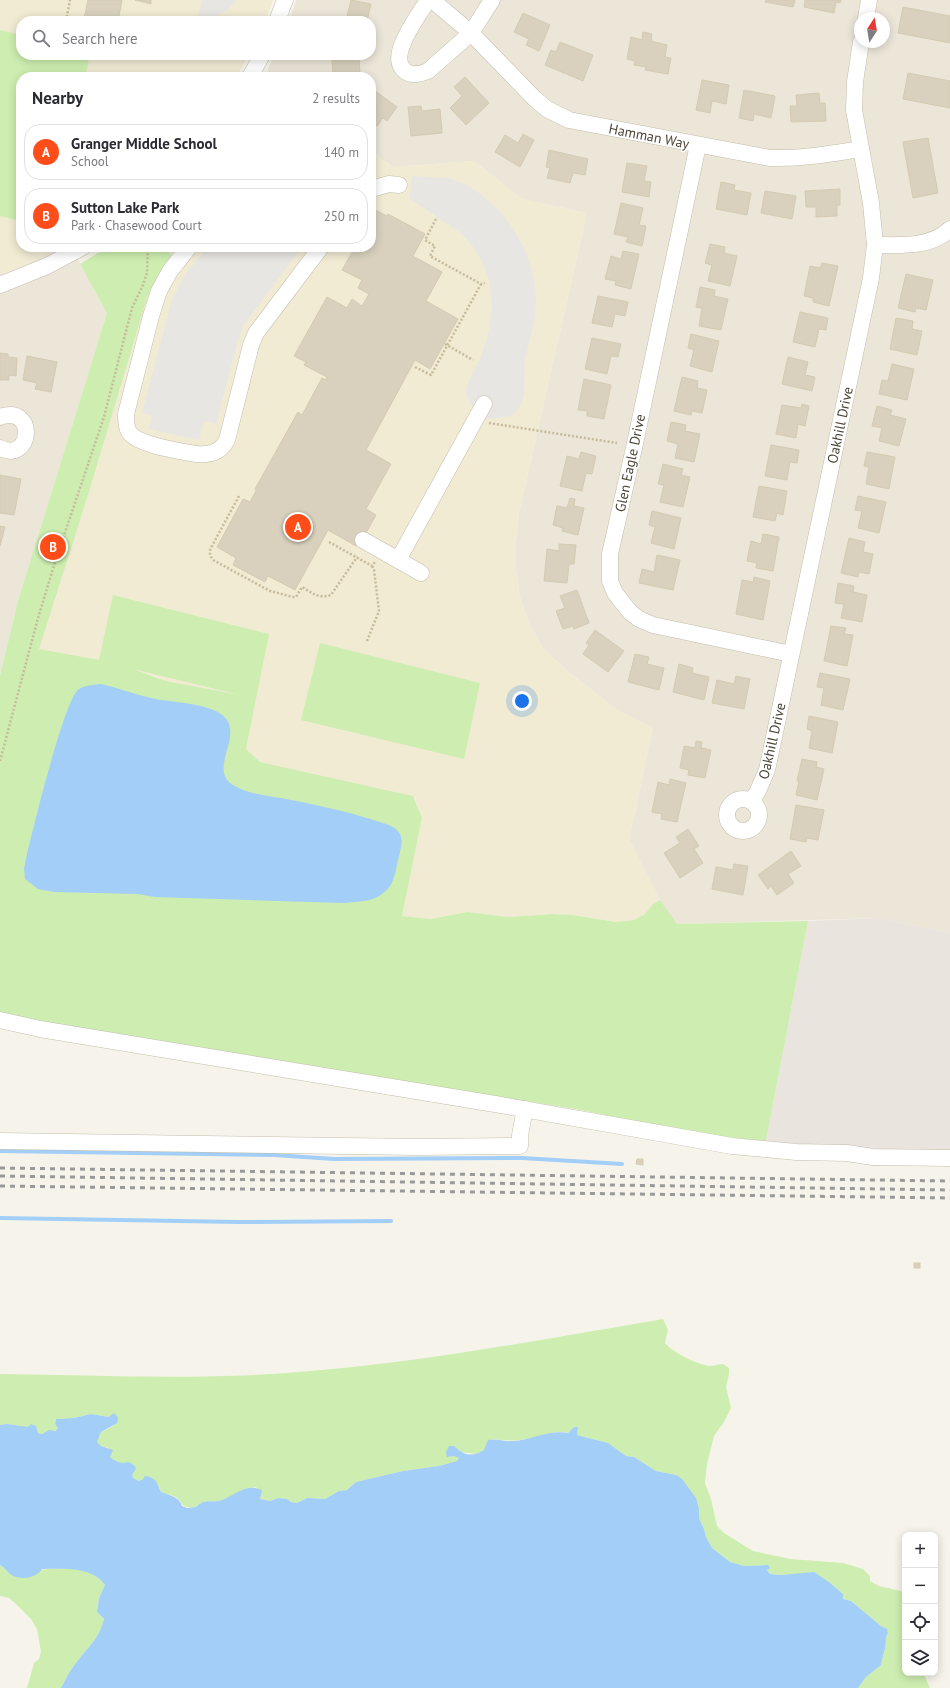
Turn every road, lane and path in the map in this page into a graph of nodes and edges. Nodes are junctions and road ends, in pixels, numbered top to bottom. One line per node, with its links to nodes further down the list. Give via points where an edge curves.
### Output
1 (70, 0): 8 (path)
2 (285, 0): 9 (street)
3 (428, 0): 10 (street, via 400,49 399,62 407,73 428,71)
4 (432, 0): 10 (street, Hamman Way)
5 (492, 0): 10 (street)
6 (869, 0): 7 (street)
7 (867, 12)
8 (67, 16)
9 (279, 16)
10 (471, 33): 14 (street, Hamman Way, via 534,100 559,115 580,122)
11 (860, 48): 15 (street, Oakhill Drive, via 854,95)
12 (259, 60): 13 (street)
13 (253, 72)
14 (698, 145): 15 (street, Hamman Way, via 770,158 794,159); 45 (street, Glen Eagle Drive, via 610,554 610,582 630,612 653,625)
15 (860, 148): 20 (street, Oakhill Drive, via 871,203)
16 (399, 185): 17 (street, via 388,184)
17 (376, 188)
18 (436, 219): 26 (path, via 425,240 435,246 430,256)
19 (950, 229): 20 (street, via 921,244)
20 (875, 245): 45 (street, Oakhill Drive, via 867,298)
21 (74, 252): 27 (street)
22 (148, 252): 46 (path, via 147,273 132,308 104,416 40,611)
23 (185, 252): 24 (street, via 166,278 154,304 126,414 126,424 129,432 138,441 205,455 219,451 227,440 256,333)
24 (317, 252)
25 (485, 283): 26 (path)
26 (481, 284): 28 (path)
27 (0, 285)
28 (446, 345): 29 (path); 30 (path, via 431,375)
29 (473, 360)
30 (415, 367)
31 (484, 404): 41 (street)
32 (0, 417): 35 (street, via 6,415 18,418 23,422 27,432 26,439 19,448 7,451)
33 (487, 423): 34 (path)
34 (617, 443)
35 (0, 448)
36 (239, 496): 39 (path, via 209,551 210,555 213,560 270,591 296,597 302,588 319,597 331,595)
37 (363, 540): 41 (street)
38 (329, 542): 39 (path)
39 (357, 557): 42 (path)
40 (378, 558): 42 (path)
41 (398, 560): 43 (street)
42 (372, 566): 44 (path, via 379,611)
43 (421, 573)
44 (367, 641)
45 (791, 654): 47 (street, Oakhill Drive, via 767,770)
46 (0, 761)
47 (751, 801)
48 (0, 1020): 49 (street, via 40,1029)
49 (525, 1109): 50 (street, via 520,1146); 51 (street, via 732,1146 796,1152 847,1152 873,1157)
50 (0, 1141)
51 (950, 1158)

